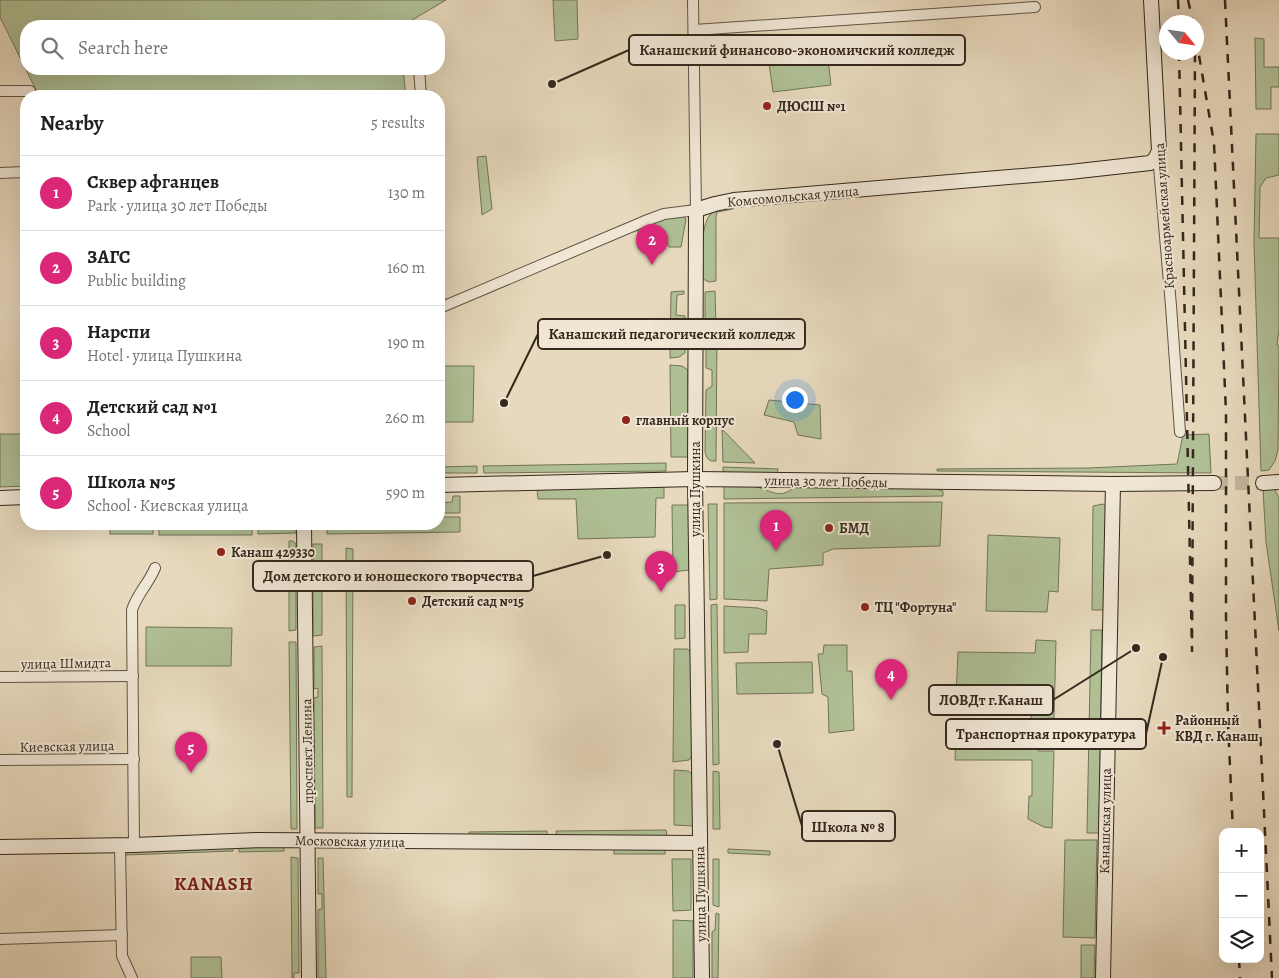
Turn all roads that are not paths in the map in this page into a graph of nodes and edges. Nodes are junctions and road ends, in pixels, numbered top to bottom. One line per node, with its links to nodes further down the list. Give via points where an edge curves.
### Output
1 (693, 0): 4 (street, улица Пушкина)
2 (1151, 0): 9 (street, Красноармейская улица)
3 (1035, 7): 4 (street)
4 (694, 30): 14 (street, улица Пушкина)
5 (419, 75): 6 (street)
6 (421, 90)
7 (20, 91): 8 (street)
8 (0, 92)
9 (1158, 155): 10 (street, Комсомольская улица); 13 (street, Красноармейская улица)
10 (1144, 165): 13 (street); 14 (street, Комсомольская улица, via 734,200)
11 (20, 172): 12 (street)
12 (0, 174)
13 (1160, 181): 16 (street, Красноармейская улица)
14 (696, 210): 15 (street, Комсомольская улица, via 664,214); 17 (street, улица Пушкина)
15 (445, 300)
16 (1180, 432)
17 (695, 479): 21 (street, улица 30 лет Победы); 22 (street, улица 30 лет Победы); 32 (street, улица Пушкина)
18 (1279, 482): 20 (street)
19 (1214, 483): 21 (street, улица 30 лет Победы)
20 (1263, 483)
21 (1113, 484): 41 (street, Канашская улица)
22 (445, 485)
23 (20, 497): 24 (street)
24 (0, 498)
25 (304, 530): 31 (street, проспект Ленина)
26 (155, 568): 27 (street, via 132,610)
27 (133, 676): 28 (street, улица Шмидта); 29 (street)
28 (0, 677)
29 (134, 759): 30 (street, Киевская улица); 33 (street)
30 (0, 760)
31 (307, 840): 32 (street, Московская улица); 33 (street, Московская улица); 39 (street, проспект Ленина)
32 (700, 843): 40 (street, улица Пушкина)
33 (134, 845): 34 (street, Московская улица)
34 (120, 846): 35 (street, Московская улица); 36 (street)
35 (0, 847)
36 (122, 935): 37 (street); 38 (street, via 122,956)
37 (0, 939)
38 (132, 978)
39 (309, 978)
40 (702, 978)
41 (1102, 978)

